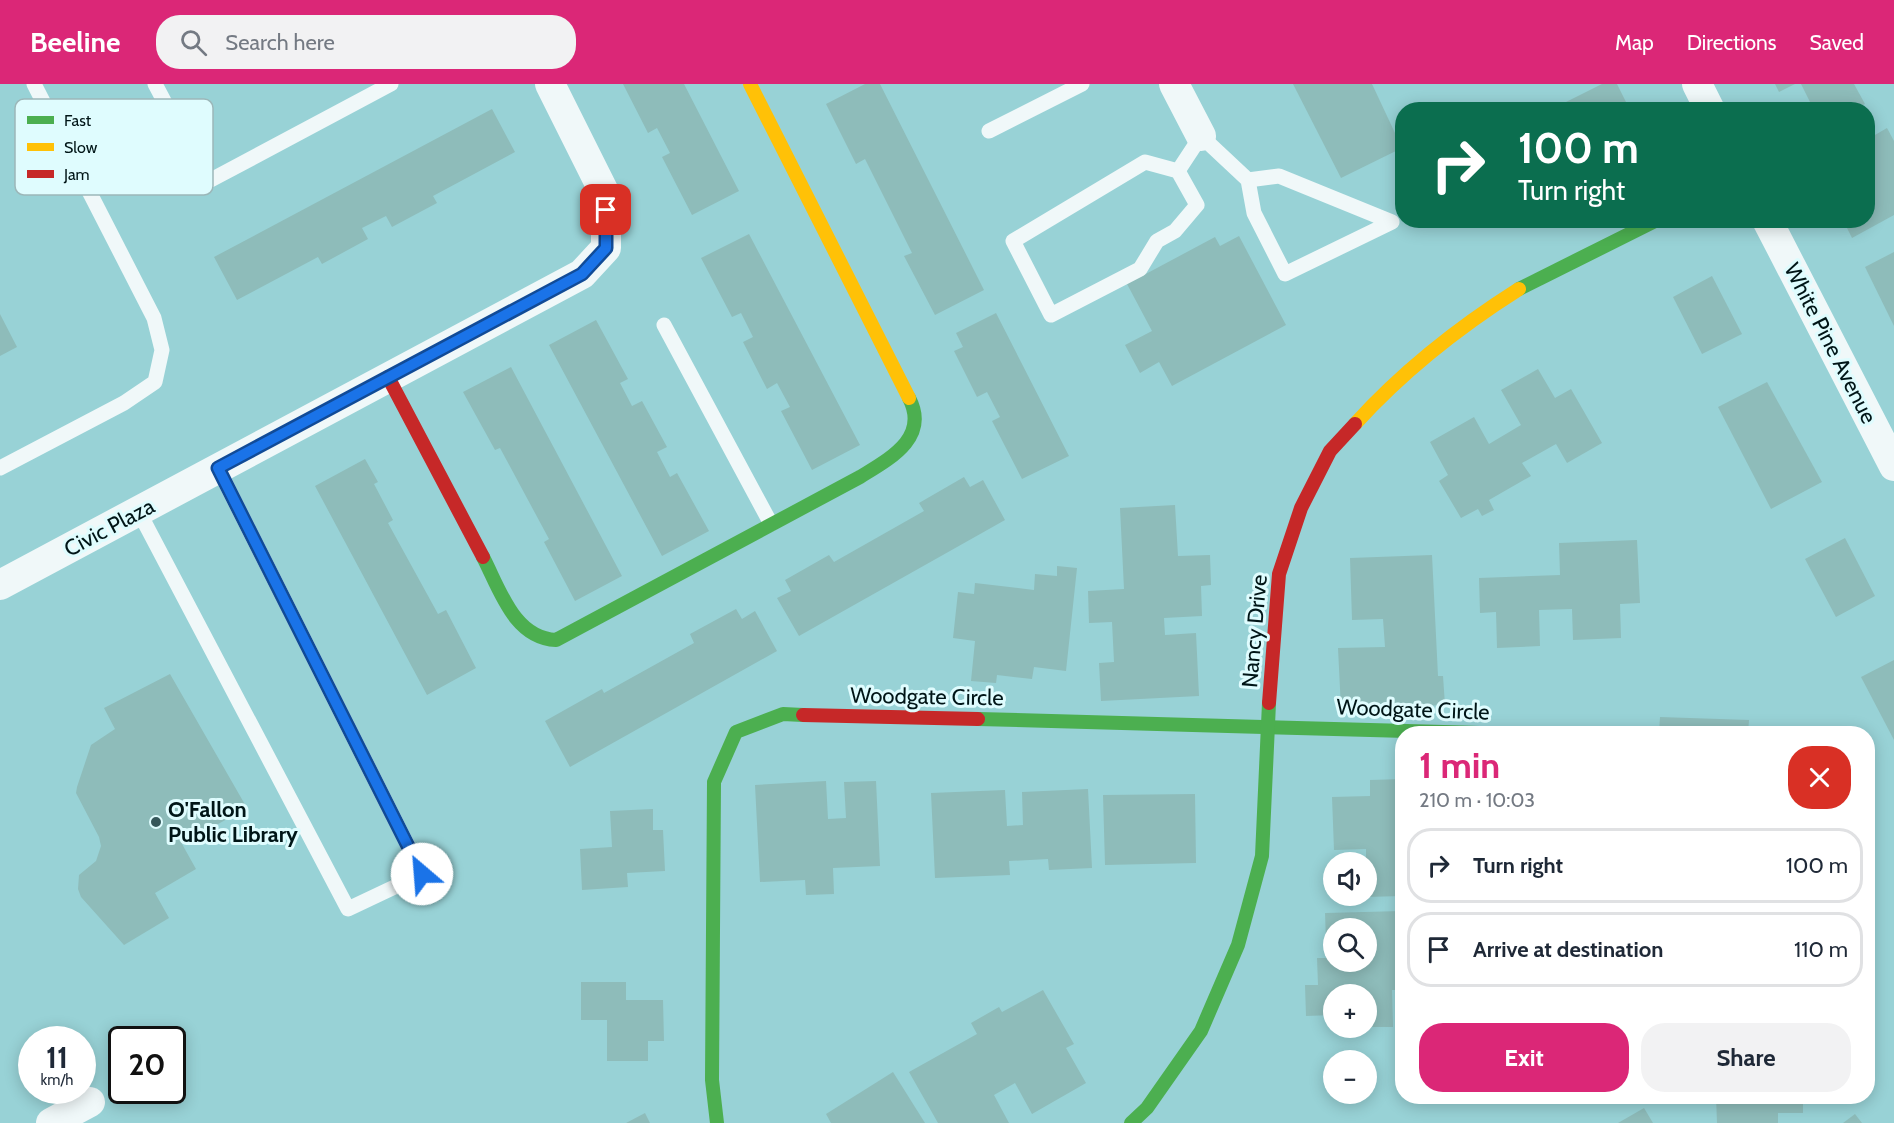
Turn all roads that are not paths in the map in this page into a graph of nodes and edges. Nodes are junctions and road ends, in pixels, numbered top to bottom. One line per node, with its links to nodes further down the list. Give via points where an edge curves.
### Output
1 (34, 84): 9 (lane)
2 (155, 84): 10 (lane)
3 (391, 84): 15 (lane)
4 (550, 84): 21 (street, Civic Plaza, via 606,195 606,248 582,274)
5 (750, 84): 26 (street, via 915,409 912,435 896,454)
6 (1082, 84): 12 (lane)
7 (1174, 84): 13 (street)
8 (1697, 84): 11 (street)
9 (42, 99)
10 (163, 99)
11 (1706, 102)
12 (989, 131)
13 (1201, 136): 14 (lane); 16 (lane)
14 (1178, 171): 14 (lane, via 1145,162 1013,241 1052,315 1140,269 1157,241 1175,231 1197,205)
15 (213, 179)
16 (1248, 180): 16 (lane, via 1254,213 1285,274 1392,222 1279,176)
17 (91, 195): 23 (lane, via 154,318 162,350 156,382)
18 (1640, 228): 28 (street, Nancy Drive, via 1534,279 1478,315 1377,399 1330,450 1301,508 1279,574)
19 (1771, 228): 22 (street, White Pine Avenue)
20 (664, 325): 26 (lane)
21 (388, 377): 24 (street, Civic Plaza); 26 (street, via 514,616 523,629 541,640 556,640)
22 (1894, 466)
23 (0, 468)
24 (218, 468): 25 (street, Civic Plaza); 25 (lane, via 422,874 348,909)
25 (139, 512): 27 (street, Civic Plaza)
26 (771, 524)
27 (0, 585)
28 (1267, 726): 29 (street, Woodgate Circle); 32 (street, Woodgate Circle, via 783,714 736,732 714,782 712,1080); 33 (street, Nancy Drive, via 1262,856 1238,945 1201,1030 1147,1108)
29 (1395, 730)
30 (86, 1104): 31 (street)
31 (51, 1123)
32 (717, 1123)
33 (1131, 1123)

